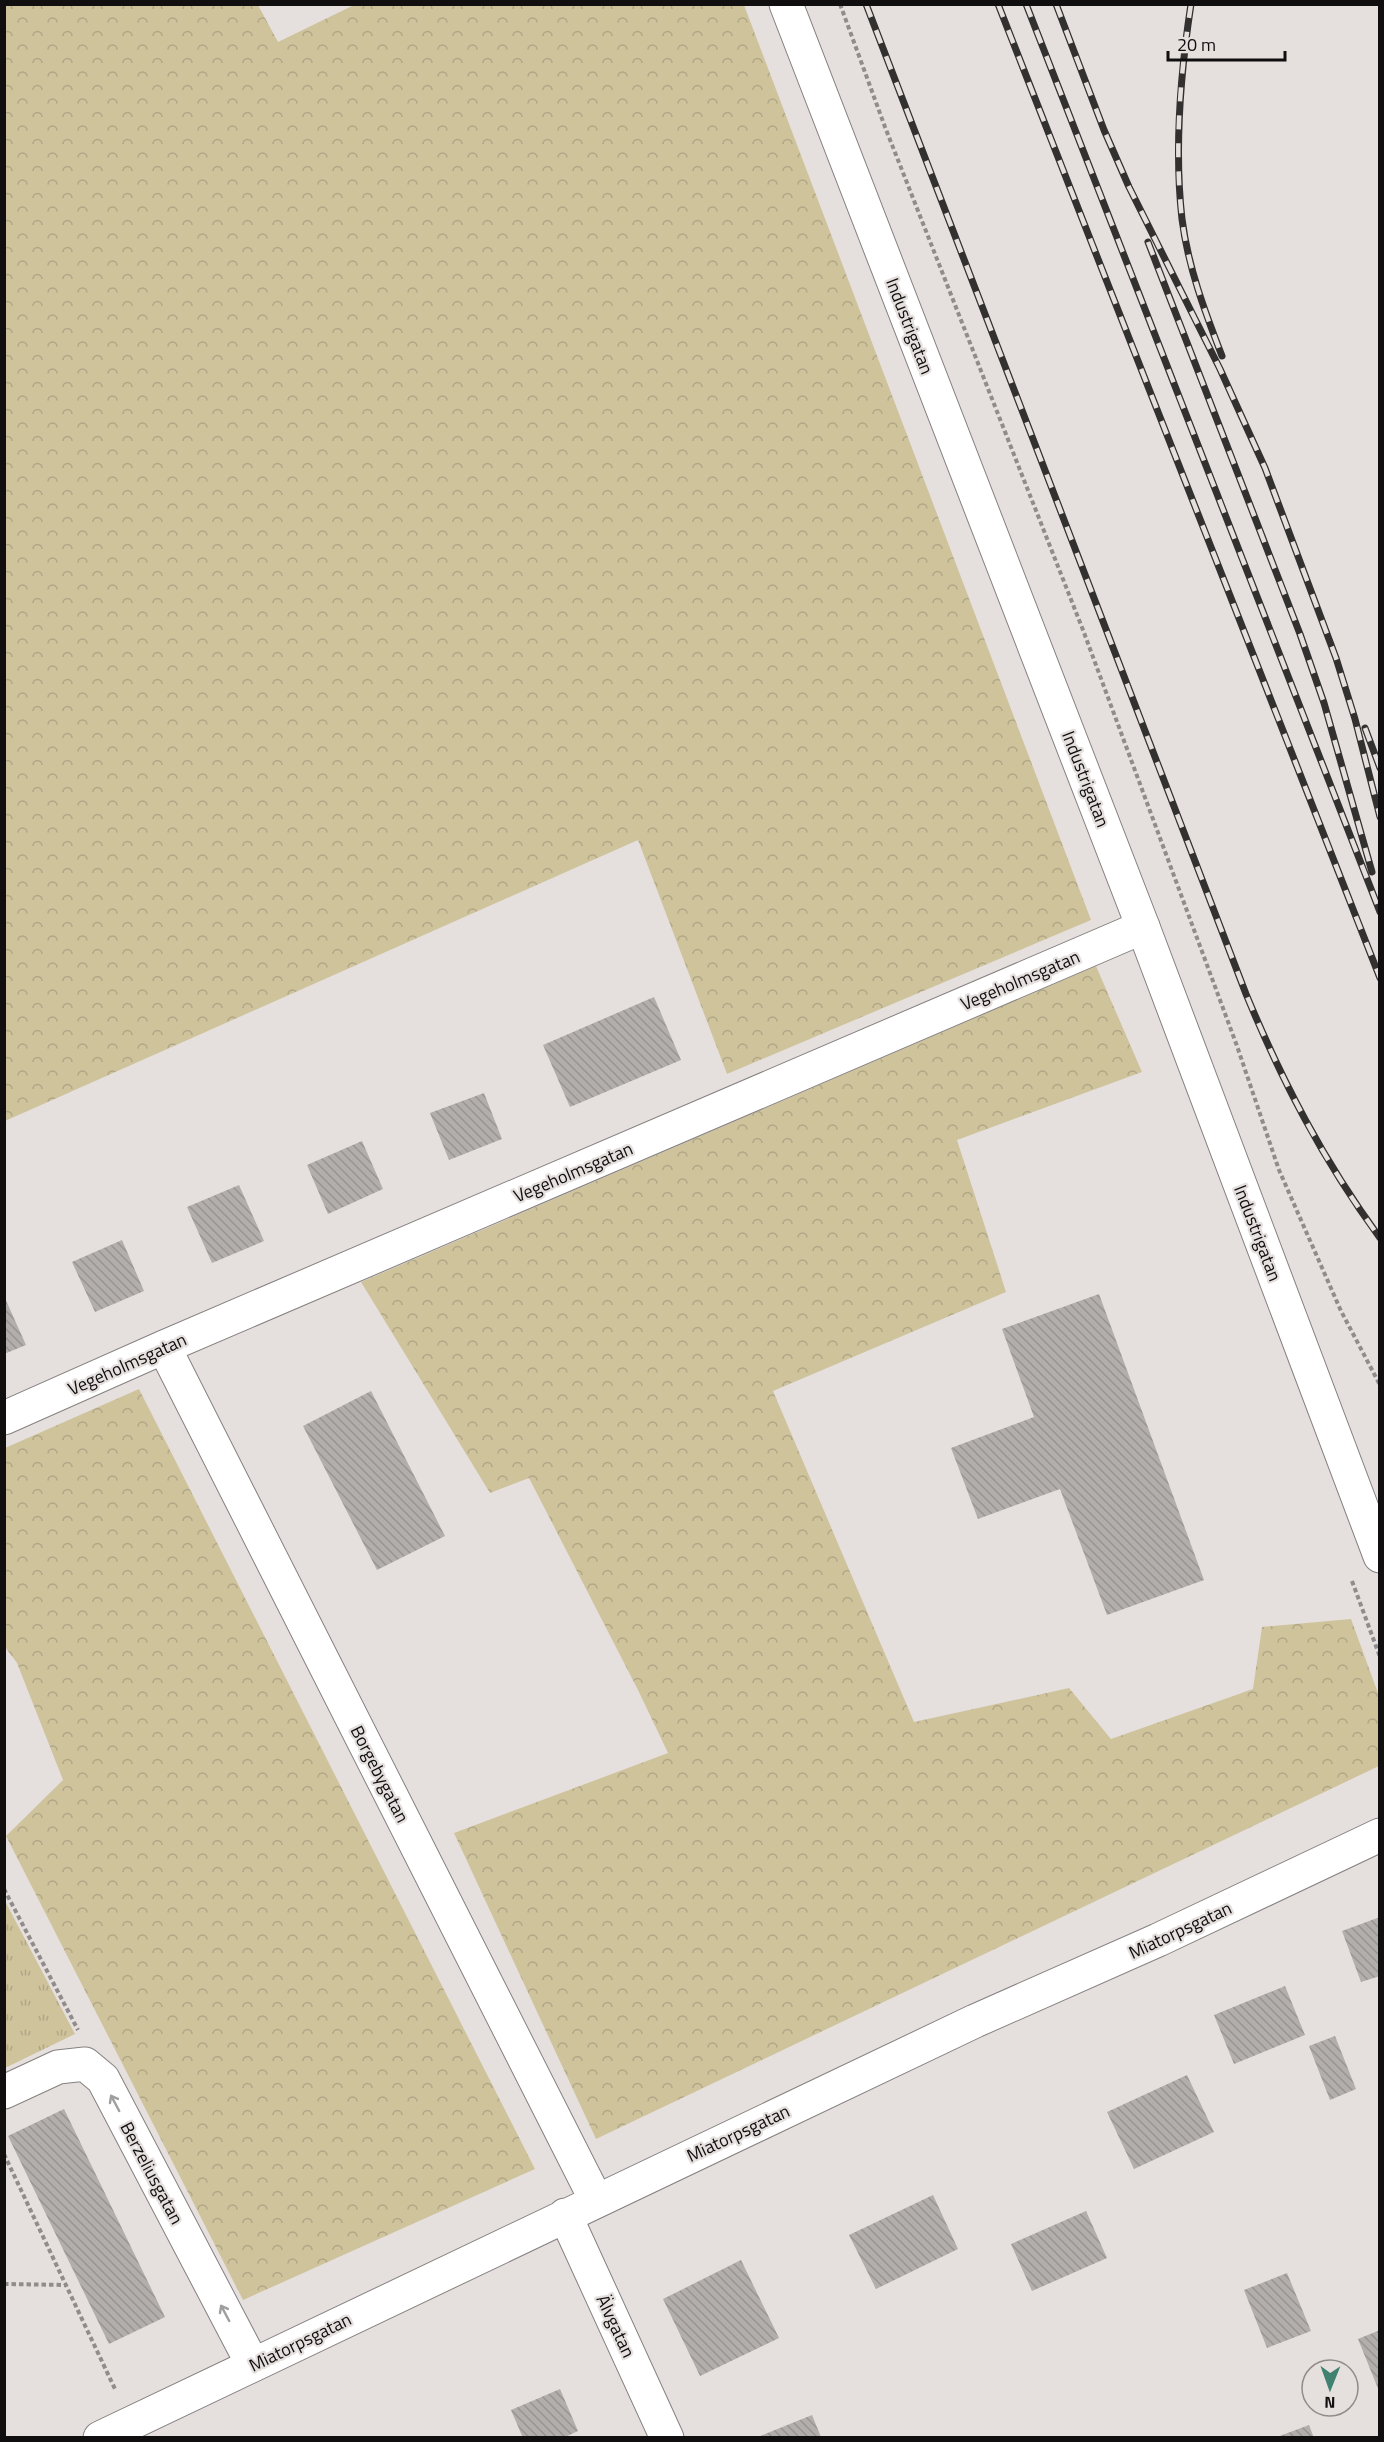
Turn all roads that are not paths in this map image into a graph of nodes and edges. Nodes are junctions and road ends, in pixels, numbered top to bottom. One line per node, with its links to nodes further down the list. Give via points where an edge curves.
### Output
1 (786, 4): 2 (street, Industrigatan)
2 (1143, 927): 3 (street, Vegeholmsgatan); 5 (street, Industrigatan)
3 (164, 1347): 4 (street, Vegeholmsgatan); 8 (street, Borgebygatan)
4 (4, 1419)
5 (1380, 1556)
6 (1380, 1835): 8 (street, Miatorpsgatan)
7 (4, 2092): 10 (street, Berzeliusgatan, one-way to 7, via 103,2079 85,2064 58,2067)
8 (596, 2200): 9 (street, Miatorpsgatan)
9 (565, 2215): 10 (street, Miatorpsgatan); 12 (street, Älvgatan)
10 (253, 2365): 11 (street, Miatorpsgatan)
11 (100, 2438)
12 (667, 2438)

